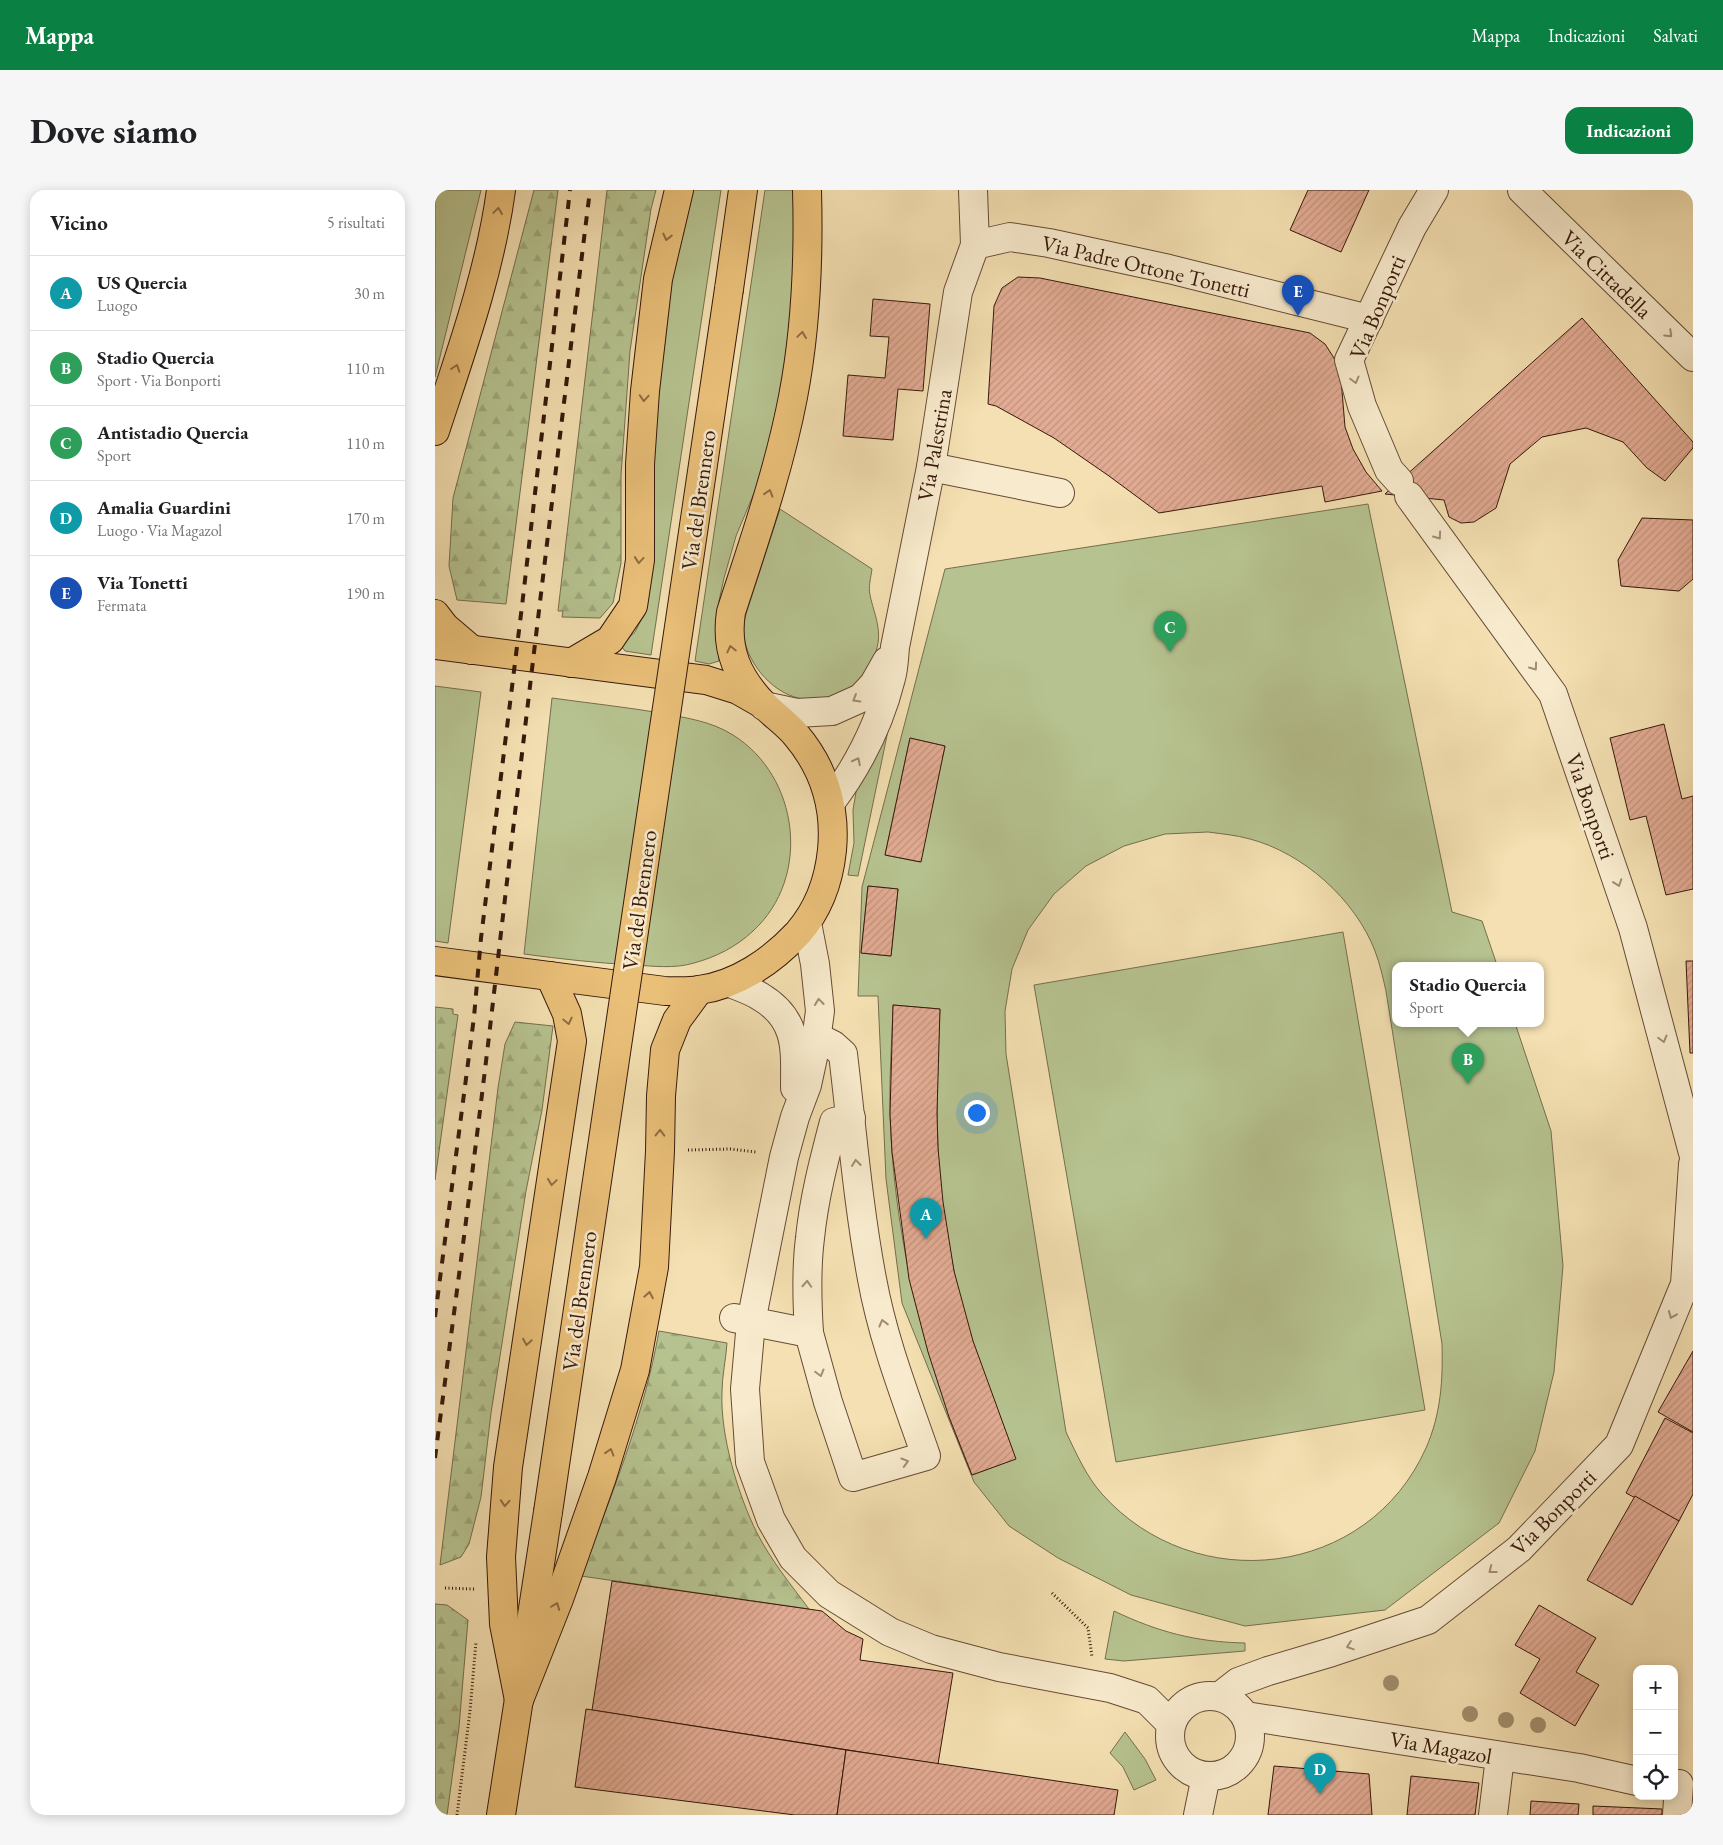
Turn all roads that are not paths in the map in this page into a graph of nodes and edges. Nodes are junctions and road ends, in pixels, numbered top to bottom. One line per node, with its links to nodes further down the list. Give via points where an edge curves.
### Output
1 (501, 190): 11 (main road, one-way to 1, via 467,333 497,223)
2 (679, 190): 18 (main road, one-way to 18, via 658,279 645,391 640,464 640,560 633,606 610,640)
3 (743, 190): 34 (main road, Via del Brennero, bridge)
4 (807, 190): 19 (main road, one-way to 4, via 739,674 730,650 728,628 777,468 793,397 809,258)
5 (973, 190): 8 (street)
6 (1434, 190): 9 (street, Via Bonporti, via 1411,227)
7 (1522, 190): 10 (street, Via Cittadella, one-way to 10)
8 (975, 245): 9 (street, Via Padre Ottone Tonetti, via 1011,238 1049,243); 12 (street, Via Palestrina, via 958,292)
9 (1369, 318): 29 (street, Via Bonporti, one-way to 29, via 1349,360 1361,406 1389,470 1553,694 1633,928)
10 (1693, 357)
11 (435, 430)
12 (931, 467): 13 (street); 16 (street, Via Palestrina)
13 (1060, 493)
14 (435, 614): 17 (main road)
15 (435, 645): 17 (main road)
16 (895, 647): 19 (street, Via Palestrina, one-way to 19, via 874,684 861,698 839,708 797,712); 20 (street, Via Palestrina, one-way to 16, via 846,782 882,708 892,676)
17 (472, 650): 18 (main road)
18 (571, 663): 19 (main road, via 706,680 738,690)
19 (764, 706): 20 (main road, via 806,750 816,765)
20 (831, 802): 21 (main road, via 833,836 830,865 822,894)
21 (807, 923): 24 (main road, via 758,967); 26 (street, one-way to 21, via 820,1011)
22 (435, 961): 23 (main road)
23 (550, 976): 25 (main road, via 665,991); 34 (main road, one-way to 34, via 567,1014 572,1041 507,1476 501,1557 504,1624)
24 (729, 983): 25 (main road); 27 (street, via 761,996 776,1008 790,1027 794,1041)
25 (699, 990): 34 (main road, one-way to 25, via 559,1599 635,1370 654,1267 665,1050 677,1020)
26 (817, 1037): 27 (street, via 807,1085); 28 (street, via 843,1054)
27 (787, 1115): 31 (street, via 784,1158)
28 (851, 1118): 32 (street, one-way to 28, via 810,1238 818,1185 834,1122); 32 (street, one-way to 28, via 853,1477 926,1456 891,1354 872,1280)
29 (1693, 1153)
30 (1693, 1164): 33 (street, Via Bonporti, one-way to 33, via 1685,1284 1619,1445 1519,1549 1428,1620 1268,1671 1238,1682)
31 (742, 1320): 32 (street); 36 (street, via 750,1462 771,1520 793,1558 829,1594 890,1632 931,1649 999,1667 1110,1688 1147,1700)
32 (809, 1333)
33 (1220, 1696): 35 (street, via 1235,1703); 36 (street, via 1190,1701 1178,1711)
34 (519, 1700): 41 (main road)
35 (1245, 1716): 37 (street, Via Magazol); 38 (street, via 1251,1732 1249,1750 1239,1766 1224,1775)
36 (1171, 1724): 38 (street, via 1170,1742 1176,1759 1189,1771)
37 (1500, 1757): 39 (street, Via Magazol, via 1579,1768); 43 (street)
38 (1206, 1776): 42 (street)
39 (1633, 1780)
40 (1682, 1786): 44 (street)
41 (501, 1815)
42 (1198, 1815)
43 (1493, 1815)
44 (1677, 1815)

